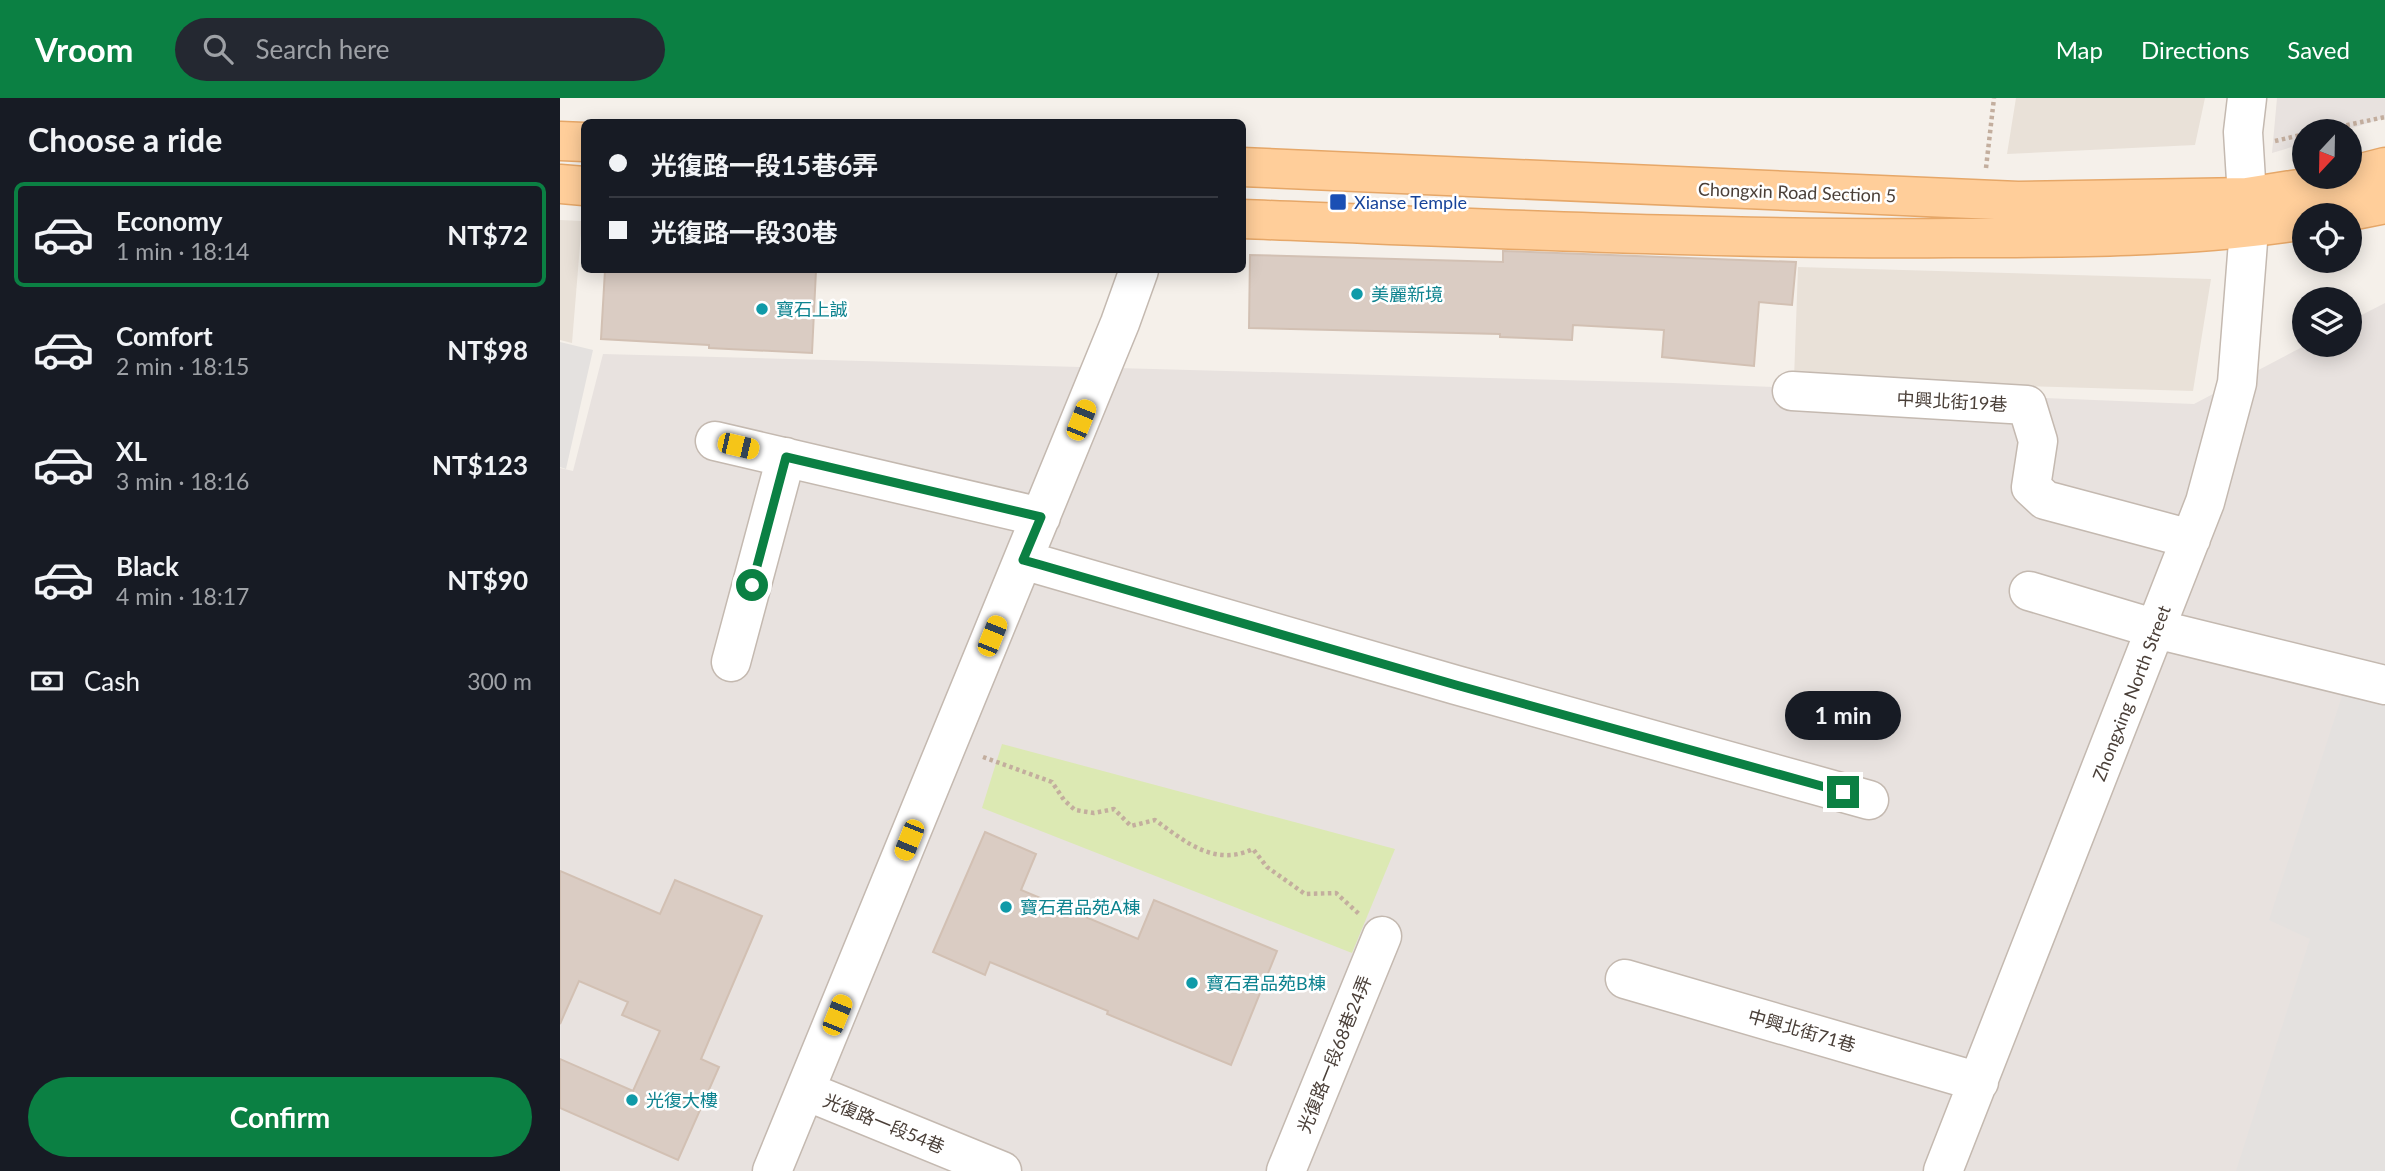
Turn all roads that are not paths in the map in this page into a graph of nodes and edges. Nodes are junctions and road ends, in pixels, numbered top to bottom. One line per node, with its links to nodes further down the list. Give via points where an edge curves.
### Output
1 (2247, 98): 12 (street, Zhongxing North Street, via 2243,132)
2 (560, 141): 3 (main road)
3 (581, 142)
4 (1246, 167): 12 (main road, Chongxin Road Section 5)
5 (2385, 167): 6 (main road, Chongxin Road Section 5)
6 (2362, 174)
7 (560, 184): 8 (main road)
8 (581, 186)
9 (2306, 189): 12 (main road, Chongxin Road Section 5)
10 (2385, 204): 11 (main road)
11 (2362, 209)
12 (2248, 213): 13 (main road, Chongxin Road Section 5); 14 (main road, Chongxin Road Section 5, via 2085,237 1813,239); 20 (street, Zhongxing North Street, via 2237,383)
13 (2292, 218)
14 (1246, 219)
15 (1138, 273): 19 (street)
16 (1792, 391): 20 (street, 中興北街19巷, via 2027,405 2038,441 2032,488 2045,500)
17 (715, 441): 18 (street)
18 (786, 457): 19 (street); 24 (street)
19 (1041, 517): 21 (street)
20 (2191, 539): 23 (street, Zhongxing North Street)
21 (1023, 560): 26 (street); 30 (street)
22 (2029, 591): 23 (street)
23 (2156, 629): 25 (street); 29 (street, Zhongxing North Street)
24 (731, 662)
25 (2385, 685)
26 (1869, 800)
27 (1382, 936): 33 (street, 光復路一段68巷24弄)
28 (1625, 979): 29 (street, 中興北街71巷)
29 (1979, 1082): 34 (street, Zhongxing North Street)
30 (806, 1091): 31 (street); 32 (street, 光復路一段54巷)
31 (772, 1171)
32 (1002, 1171)
33 (1286, 1171)
34 (1943, 1171)

